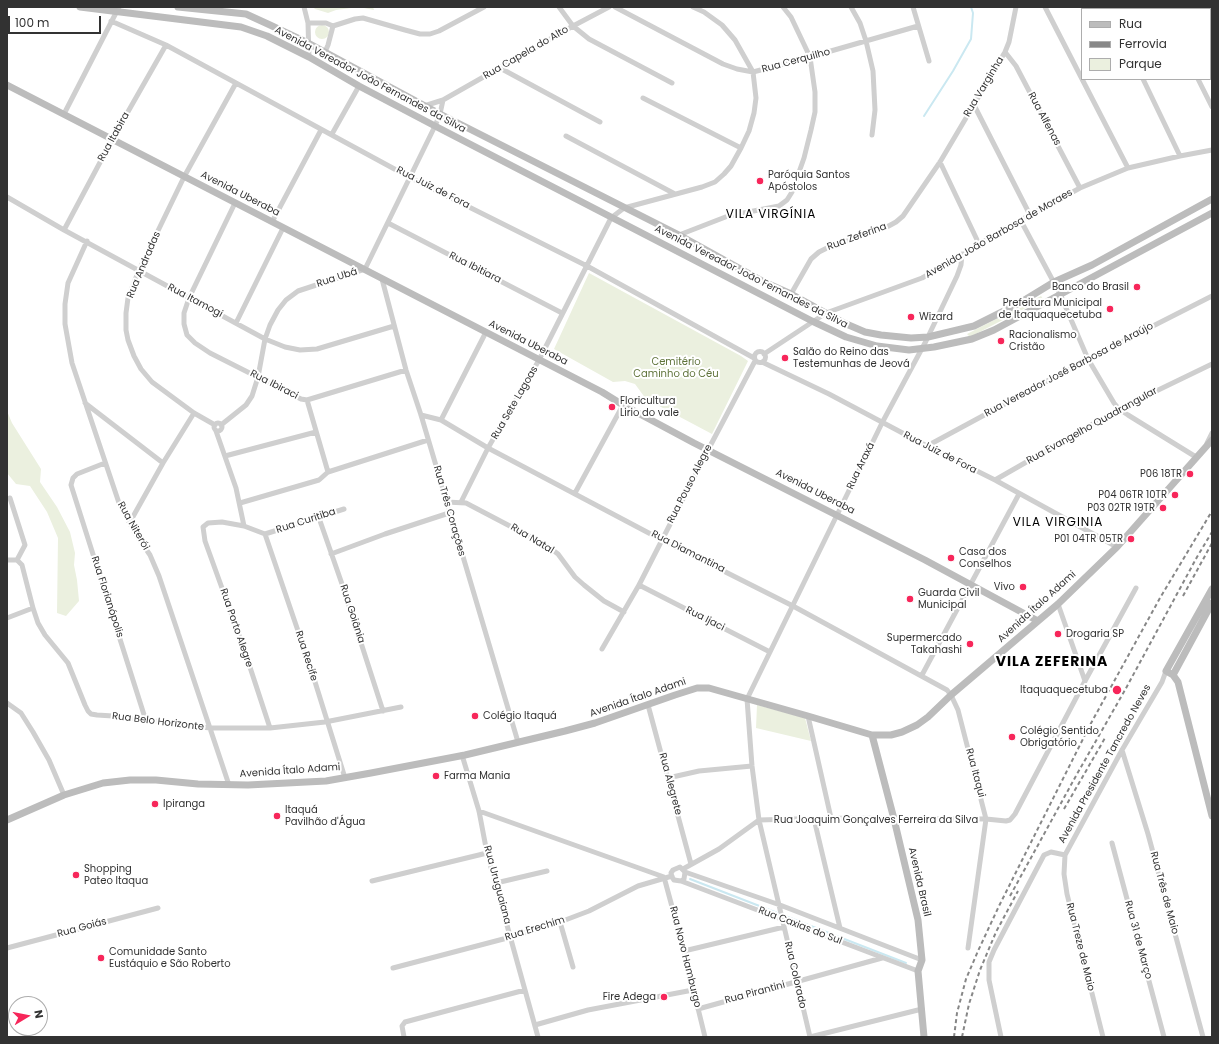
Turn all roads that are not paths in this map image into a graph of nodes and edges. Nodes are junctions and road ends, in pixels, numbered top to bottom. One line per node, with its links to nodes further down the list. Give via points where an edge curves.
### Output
1 (80, 7): 14 (main road, Avenida Vereador João Fernandes da Silva)
2 (178, 7): 15 (main road, Avenida Vereador João Fernandes da Silva)
3 (304, 7): 17 (street)
4 (484, 7): 18 (street, via 430,34 420,34 364,18)
5 (560, 7): 19 (street)
6 (609, 7): 19 (street, Rua Capela do Alto)
7 (614, 7): 30 (street, Rua Cerquilho, via 711,58 737,69)
8 (693, 7): 30 (street, via 722,25 735,40)
9 (783, 7): 27 (street, via 791,17)
10 (851, 7): 21 (street)
11 (913, 7): 20 (street)
12 (1016, 7): 25 (street, Rua Varginha)
13 (1045, 7): 31 (street)
14 (117, 9): 16 (street); 26 (main road, Avenida Vereador João Fernandes da Silva, via 241,27 267,36)
15 (245, 11): 22 (main road, Avenida Vereador João Fernandes da Silva)
16 (111, 21): 23 (street, Rua Juiz de Fora); 46 (street)
17 (308, 23): 18 (street, via 326,23); 22 (street)
18 (332, 26): 24 (street)
19 (572, 26): 29 (street, Rua Capela do Alto); 36 (street, via 589,39)
20 (918, 26): 21 (street, Rua Cerquilho); 28 (street)
21 (866, 41): 27 (street, Rua Cerquilho); 52 (street, via 873,71 875,110)
22 (308, 43): 24 (main road, Avenida Vereador João Fernandes da Silva); 26 (street)
23 (166, 45): 35 (street, Rua Juiz de Fora); 54 (street, Rua Itabira)
24 (325, 52): 39 (main road, Avenida Vereador João Fernandes da Silva)
25 (1005, 52): 43 (street, Rua Varginha); 63 (street, Rua Alfenas, via 1016,66)
26 (309, 57): 38 (main road, Avenida Vereador João Fernandes da Silva)
27 (810, 58): 30 (street, Rua Cerquilho); 80 (street, via 815,112 804,158 792,192 779,206 718,219)
28 (929, 61)
29 (500, 68): 42 (street, Rua Capela do Alto); 48 (street)
30 (753, 72): 55 (street, via 756,98 754,113)
31 (1081, 77)
32 (1083, 80): 59 (street)
33 (1143, 80): 57 (street)
34 (1198, 80): 45 (street)
35 (236, 83): 50 (street, Rua Juiz de Fora); 60 (street, Rua Andradas)
36 (672, 83)
37 (7, 85): 46 (main road, Avenida Uberaba)
38 (359, 86): 41 (main road, Avenida Vereador João Fernandes da Silva); 51 (street)
39 (391, 87): 41 (main road); 44 (main road, Avenida Vereador João Fernandes da Silva)
40 (643, 98): 55 (street)
41 (384, 100): 49 (main road, Avenida Vereador João Fernandes da Silva)
42 (443, 100): 44 (street, Rua Capela do Alto); 47 (street)
43 (974, 105): 58 (street, Rua Varginha); 71 (street)
44 (424, 106): 47 (main road, Avenida Vereador João Fernandes da Silva)
45 (1212, 107)
46 (64, 114): 54 (main road, Avenida Uberaba)
47 (440, 114): 49 (street, Rua Ubá); 62 (main road, Avenida Vereador João Fernandes da Silva)
48 (600, 122)
49 (435, 126): 61 (street, Rua Ubá); 64 (main road, Avenida Vereador João Fernandes da Silva)
50 (321, 130): 51 (street, Rua Juiz de Fora); 75 (street)
51 (332, 134): 61 (street, Rua Juiz de Fora)
52 (872, 135)
53 (566, 136): 65 (street)
54 (113, 138): 60 (main road, Avenida Uberaba); 79 (street, Rua Itabira)
55 (741, 148): 65 (street, via 731,166 715,182)
56 (1212, 150): 57 (street, Avenida João Barbosa de Moraes)
57 (1180, 156): 59 (street, Avenida João Barbosa de Moraes)
58 (940, 162): 82 (street); 89 (street, Rua Zeferina, via 903,216 885,228 819,252 810,259)
59 (1128, 168): 63 (street, Avenida João Barbosa de Moraes)
60 (184, 177): 68 (main road, Avenida Uberaba); 86 (street, Rua Andradas)
61 (410, 178): 76 (street, Rua Ubá); 84 (street, Rua Juiz de Fora)
62 (567, 179): 64 (main road); 69 (main road, Avenida Vereador João Fernandes da Silva)
63 (1080, 188): 71 (street, Avenida João Barbosa de Moraes)
64 (561, 192): 72 (main road, Avenida Vereador João Fernandes da Silva)
65 (676, 194): 69 (street)
66 (7, 197): 79 (street, Rua Itamogi)
67 (1212, 199): 73 (main road, Avenida Vereador João Fernandes da Silva)
68 (235, 203): 75 (main road, Avenida Uberaba); 92 (street, Rua Ibiraci)
69 (624, 208): 72 (street); 80 (main road, Avenida Vereador João Fernandes da Silva)
70 (1212, 213): 78 (main road, Avenida Vereador João Fernandes da Silva)
71 (1030, 215): 74 (street, Avenida João Barbosa de Moraes)
72 (611, 218): 84 (street, Rua Sete Lagoas); 95 (main road, Avenida Vereador João Fernandes da Silva)
73 (1178, 218): 78 (main road); 88 (main road, Avenida Vereador João Fernandes da Silva)
74 (1021, 221): 82 (street, Avenida João Barbosa de Moraes); 88 (street)
75 (272, 222): 77 (main road, Avenida Uberaba)
76 (388, 223): 85 (street, Rua Ubá); 94 (street, Rua Ibitiara)
77 (283, 228): 85 (main road, Avenida Uberaba); 96 (street)
78 (1182, 229): 90 (main road, Avenida Vereador João Fernandes da Silva)
79 (64, 230): 81 (street, Rua Itamogi)
80 (679, 235): 89 (main road, Avenida Vereador João Fernandes da Silva)
81 (87, 241): 86 (street, Rua Itamogi); 111 (street, Rua Niterói, via 68,283 65,304 68,344)
82 (979, 244): 83 (street, Avenida João Barbosa de Moraes)
83 (962, 254): 93 (street, Avenida João Barbosa de Moraes, via 922,278); 99 (street, Rua Araxá, via 957,276)
84 (587, 266): 94 (street, Rua Sete Lagoas); 103 (street, Rua Juiz de Fora)
85 (365, 269): 87 (main road, Avenida Uberaba); 100 (street, Rua Ubá, via 298,291 278,310)
86 (139, 270): 92 (street, Rua Itamogi); 114 (street, Rua Andradas, via 128,298 126,313 126,330 134,356 152,382)
87 (382, 279): 97 (street, Rua Três Corações); 98 (main road, Avenida Uberaba)
88 (1054, 282): 90 (street); 99 (main road, Avenida Vereador João Fernandes da Silva, via 982,322)
89 (791, 294): 93 (main road, Avenida Vereador João Fernandes da Silva)
90 (1060, 294): 101 (main road, Avenida Vereador João Fernandes da Silva, via 994,330 959,342); 104 (street)
91 (1212, 296): 104 (street, Rua Vereador José Barbosa de Araújo)
92 (189, 298): 96 (street, Rua Itamogi); 109 (street, Rua Ibiraci, via 184,313 187,335 210,352)
93 (826, 313): 95 (street, Avenida João Barbosa de Moraes); 99 (main road, Avenida Vereador João Fernandes da Silva, via 855,328 876,334 900,338)
94 (562, 314): 105 (street, Rua Sete Lagoas)
95 (812, 321): 101 (main road, Avenida Vereador João Fernandes da Silva, via 846,337 877,346 909,350); 102 (street)
96 (236, 323): 100 (street, Rua Itamogi)
97 (394, 326): 100 (street, Rua Itamogi, via 317,349 300,350); 108 (street, Rua Três Corações)
98 (486, 332): 105 (main road, Avenida Uberaba); 116 (street)
99 (928, 337): 101 (street, Rua Araxá)
100 (265, 339): 109 (street, Rua Ubá)
101 (922, 348): 117 (street, Rua Araxá)
102 (764, 354): 103 (street, via 758,352); 106 (street, via 765,359)
103 (755, 359): 106 (street, via 758,363); 126 (street, Rua Pouso Alegre)
104 (1088, 359): 113 (street); 123 (street, Rua Vereador José Barbosa de Araújo)
105 (540, 360): 112 (main road, Avenida Uberaba); 125 (street, Rua Sete Lagoas)
106 (762, 362): 117 (street, Rua Juiz de Fora)
107 (1212, 364): 113 (street, Rua Evangelho Quadrangular)
108 (406, 370): 110 (street, Rua Ibiraci); 115 (street, Rua Três Corações)
109 (258, 376): 110 (street, Rua Ibiraci); 118 (street, Rua Ubá, via 252,396 246,405 221,425 218,423)
110 (307, 400): 119 (street)
111 (85, 402): 129 (street, Rua Niterói); 130 (street)
112 (623, 405): 126 (main road, Avenida Uberaba); 133 (street)
113 (1119, 409): 128 (street); 132 (street, Rua Evangelho Quadrangular)
114 (194, 413): 118 (street, Rua Andradas); 130 (street)
115 (421, 415): 116 (street, Rua Diamantina); 121 (street, Rua Três Corações)
116 (441, 420): 125 (street, Rua Diamantina)
117 (882, 423): 123 (street, Rua Juiz de Fora); 141 (street, Rua Araxá)
118 (215, 428): 127 (street)
119 (316, 432): 127 (street); 131 (street)
120 (1212, 433): 124 (street)
121 (428, 440): 131 (street); 136 (street, Rua Três Corações)
122 (1212, 440): 124 (main road, Avenida Ítalo Adami)
123 (927, 446): 132 (street, Rua Juiz de Fora)
124 (1205, 447): 128 (main road, Avenida Ítalo Adami)
125 (488, 448): 133 (street, Rua Diamantina); 137 (street, Rua Sete Lagoas)
126 (708, 450): 141 (main road, Avenida Uberaba); 147 (street, Rua Pouso Alegre)
127 (225, 456): 138 (street)
128 (1196, 457): 148 (main road, Avenida Ítalo Adami)
129 (105, 463): 143 (street, Rua Niterói, via 119,503); 175 (street, Rua Florianópolis, via 77,474 72,480 72,489)
130 (162, 463): 143 (street)
131 (328, 472): 138 (street, via 319,480)
132 (995, 480): 134 (street, Rua Juiz de Fora)
133 (575, 493): 147 (street, Rua Diamantina)
134 (1019, 494): 148 (street, Rua Juiz de Fora); 153 (street)
135 (10, 498): 151 (street, via 25,545)
136 (446, 502): 137 (street, Rua Natal); 140 (street, Rua Três Corações)
137 (461, 502): 160 (street, Rua Natal, via 546,545 558,554 584,585 604,601)
138 (240, 504): 144 (street)
139 (344, 510): 142 (street, Rua Curitiba)
140 (449, 513): 149 (street); 180 (street, Rua Três Corações)
141 (837, 515): 153 (main road, Avenida Uberaba); 158 (street, Rua Araxá)
142 (319, 518): 146 (street, Rua Curitiba); 149 (street, Rua Goiânia)
143 (130, 522): 177 (street, Rua Niterói, via 150,555 159,576)
144 (244, 526): 145 (street, Rua Curitiba, via 213,522 204,525); 146 (street, Rua Curitiba)
145 (202, 529): 178 (street, Rua Porto Alegre)
146 (265, 534): 176 (street, Rua Recife)
147 (662, 540): 152 (street, Rua Pouso Alegre); 158 (street, Rua Diamantina)
148 (1117, 547): 157 (main road, Avenida Ítalo Adami)
149 (331, 554): 173 (street, Rua Goiânia)
150 (7, 560): 151 (street)
151 (16, 560): 159 (street, Rua Belo Horizonte, via 22,565)
152 (639, 585): 160 (street, Rua Pouso Alegre); 164 (street, Rua Ijaci)
153 (970, 585): 162 (main road, Avenida Uberaba); 166 (street)
154 (1136, 588): 167 (street)
155 (1212, 589): 165 (main road, Avenida Presidente Tancredo Neves)
156 (1212, 603): 165 (main road, Avenida Presidente Tancredo Neves)
157 (1058, 604): 162 (main road, Avenida Ítalo Adami); 167 (street)
158 (794, 606): 164 (street, Rua Araxá); 166 (street, Rua Diamantina)
159 (33, 608): 161 (street); 175 (street, Rua Belo Horizonte, via 45,635 68,663 88,711 97,716)
160 (624, 612): 163 (street, Rua Pouso Alegre)
161 (7, 618)
162 (1038, 621): 168 (main road, Avenida Ítalo Adami)
163 (602, 649)
164 (770, 652): 169 (street, Rua Araxá)
165 (1170, 673): 181 (street, Avenida Presidente Tancredo Neves, via 1162,682); 189 (main road, via 1178,682)
166 (922, 675): 168 (street, Rua Diamantina)
167 (1085, 682): 193 (street, Rua Joaquim Gonçalves Ferreira da Silva, via 1015,814 1006,821)
168 (952, 695): 179 (main road, Avenida Ítalo Adami, via 910,729 891,735); 193 (street, Rua Itaqui)
169 (747, 699): 171 (main road, Avenida Ítalo Adami, via 702,688); 174 (main road, Avenida Ítalo Adami); 183 (street, Rua Colorado)
170 (7, 703): 187 (street, via 21,713 33,732)
171 (648, 705): 180 (main road, Avenida Ítalo Adami, via 596,723); 185 (street, Rua Alegrete)
172 (401, 707): 173 (street, Rua Belo Horizonte)
173 (383, 711): 176 (street, Rua Belo Horizonte)
174 (808, 716): 179 (main road, Avenida Ítalo Adami); 190 (street)
175 (146, 721): 177 (street, Rua Belo Horizonte)
176 (328, 722): 178 (street, Rua Belo Horizonte); 184 (street, Rua Recife)
177 (210, 728): 178 (street, Rua Belo Horizonte); 186 (street, Rua Niterói)
178 (270, 728)
179 (872, 735): 192 (main road, Avenida Brasil)
180 (518, 742): 182 (main road, Avenida Ítalo Adami)
181 (1122, 750): 198 (street, Avenida Presidente Tancredo Neves); 236 (street, Rua Três de Maio, via 1148,834)
182 (462, 755): 184 (main road, Avenida Ítalo Adami); 188 (street, Rua Uruguaiana)
183 (752, 766): 185 (street, via 699,771); 195 (street, Rua Colorado)
184 (345, 778): 186 (main road, Avenida Ítalo Adami, via 283,784)
185 (668, 778): 199 (street, Rua Alegrete)
186 (229, 784): 187 (main road, Avenida Ítalo Adami, via 130,780 103,783)
187 (64, 795): 194 (main road, Avenida Ítalo Adami)
188 (479, 811): 197 (street, Rua Uruguaiana); 203 (street)
189 (1212, 816)
190 (831, 818): 191 (street, Rua Joaquim Gonçalves Ferreira da Silva); 192 (street, Rua Joaquim Gonçalves Ferreira da Silva)
191 (814, 819): 195 (street, Rua Joaquim Gonçalves Ferreira da Silva); 212 (street)
192 (894, 819): 193 (street, Rua Joaquim Gonçalves Ferreira da Silva); 218 (main road, Avenida Brasil, via 918,920)
193 (986, 819): 215 (street, Rua Itaqui)
194 (7, 820)
195 (759, 820): 199 (street, Rua Joaquim Gonçalves Ferreira da Silva, via 719,849); 207 (street, Rua Colorado)
196 (1112, 843): 235 (street, Rua 31 de Março)
197 (488, 853): 204 (street); 206 (street, Rua Uruguaiana)
198 (1065, 855): 233 (street, via 1051,852 1044,855 989,962 989,980); 234 (street, Rua Treze de Maio, via 1067,894)
199 (691, 864): 200 (street, Rua Joaquim Gonçalves Ferreira da Silva)
200 (684, 870): 202 (street, Rua Erechim, via 676,868); 205 (street, via 686,876); 207 (street, Rua Caxias do Sul)
201 (547, 871): 206 (street)
202 (672, 876): 203 (street, Rua Erechim); 205 (street, via 674,880)
203 (664, 877): 210 (street, Rua Erechim, via 638,886 589,911); 216 (street, Rua Novo Hamburgo)
204 (372, 881)
205 (681, 881): 209 (street, Rua Caxias do Sul)
206 (496, 883): 213 (street, Rua Uruguaiana)
207 (780, 906): 209 (street, Rua Colorado); 212 (street, Rua Caxias do Sul)
208 (158, 908): 214 (street, Rua Goiás)
209 (782, 918): 211 (street, Rua Colorado); 217 (street, Rua Caxias do Sul)
210 (560, 922): 213 (street, Rua Erechim); 219 (street)
211 (784, 927): 216 (street); 222 (street, Rua Colorado)
212 (840, 928): 218 (street, Rua Caxias do Sul)
213 (511, 937): 220 (street, Rua Erechim); 223 (street, Rua Uruguaiana)
214 (7, 948)
215 (968, 948)
216 (684, 951): 224 (street, Rua Novo Hamburgo)
217 (882, 958): 221 (street, Rua Caxias do Sul); 222 (street, Rua Pirantini)
218 (922, 960): 221 (main road, Avenida Brasil)
219 (573, 967)
220 (393, 968)
221 (918, 971): 226 (main road, Avenida Brasil)
222 (796, 982): 225 (street, Rua Pirantini); 231 (street, Rua Colorado)
223 (525, 990): 227 (street, Rua Uruguaiana); 228 (street, via 405,1022 402,1026)
224 (693, 990): 225 (street, Rua Novo Hamburgo); 227 (street, via 588,1010)
225 (698, 1009): 230 (street, Rua Novo Hamburgo)
226 (922, 1009): 231 (street); 232 (main road, Avenida Brasil)
227 (535, 1025): 229 (street, Rua Uruguaiana)
228 (404, 1037)
229 (538, 1037)
230 (705, 1037)
231 (810, 1037)
232 (924, 1037)
233 (1001, 1037)
234 (1102, 1037)
235 (1164, 1037)
236 (1203, 1037)

